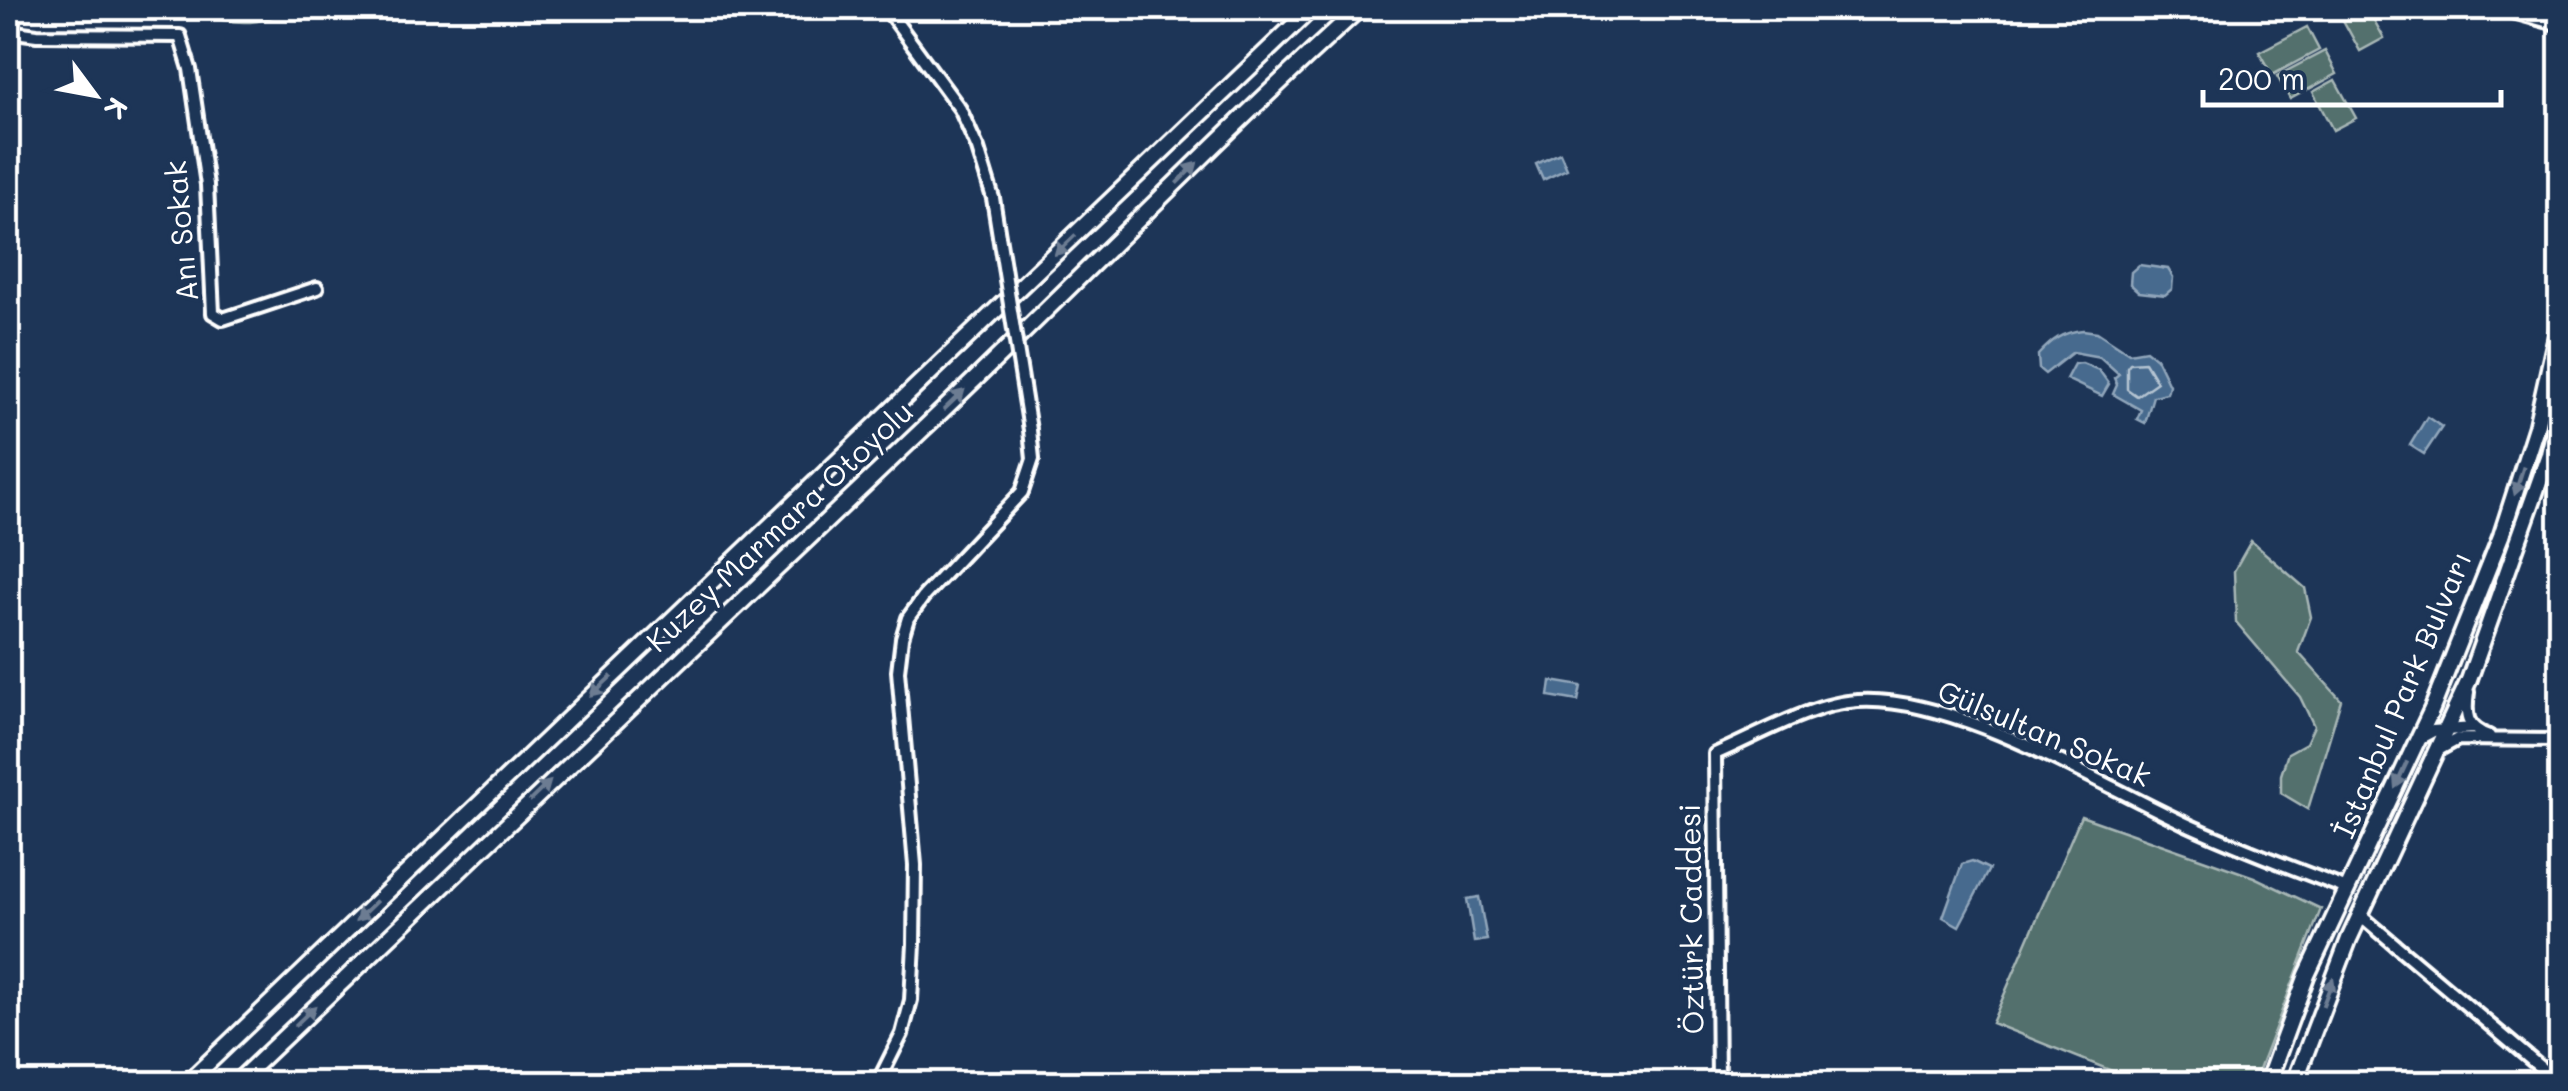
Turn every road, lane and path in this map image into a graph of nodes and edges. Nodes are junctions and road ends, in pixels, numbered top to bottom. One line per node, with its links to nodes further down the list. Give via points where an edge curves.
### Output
1 (886, 8): 24 (street, bridge, via 960,109 978,149 993,198 1032,459 1022,492 924,596 902,638 898,672 915,865 913,962 902,1034)
2 (1312, 8): 22 (highway, Kuzey Marmara Otoyolu, one-way to 22)
3 (1360, 8): 23 (highway, Kuzey Marmara Otoyolu, one-way to 3)
4 (2499, 8): 5 (street)
5 (2560, 25)
6 (8, 31): 7 (street, Anı Sokak, via 180,36 208,185 213,313 223,319)
7 (317, 288)
8 (2560, 318): 10 (highway, İstanbul Park Bulvarı, one-way to 10, via 2536,427)
9 (2560, 410): 11 (highway, İstanbul Park Bulvarı)
10 (2468, 621): 11 (street); 13 (highway, İstanbul Park Bulvarı)
11 (2490, 625): 12 (highway, İstanbul Park Bulvarı)
12 (2469, 680): 14 (street, via 2464,715); 15 (highway, İstanbul Park Bulvarı)
13 (2432, 708): 15 (street); 17 (highway, İstanbul Park Bulvarı)
14 (2472, 728): 15 (street); 16 (street)
15 (2450, 732): 16 (street); 17 (street); 21 (highway, İstanbul Park Bulvarı)
16 (2500, 738): 18 (street)
17 (2419, 739): 20 (highway, İstanbul Park Bulvarı, one-way to 20)
18 (2560, 740)
19 (1715, 754): 20 (street, Gülsultan Sokak, via 1838,703 1875,700 1928,709); 25 (street, Öztürk Caddesi)
20 (2348, 889): 26 (highway, İstanbul Park Bulvarı, via 2307,974)
21 (2360, 915): 27 (highway, İstanbul Park Bulvarı, one-way to 21); 28 (street)
22 (186, 1084)
23 (235, 1084)
24 (877, 1084)
25 (1718, 1084)
26 (2267, 1084)
27 (2294, 1084)
28 (2560, 1084)

